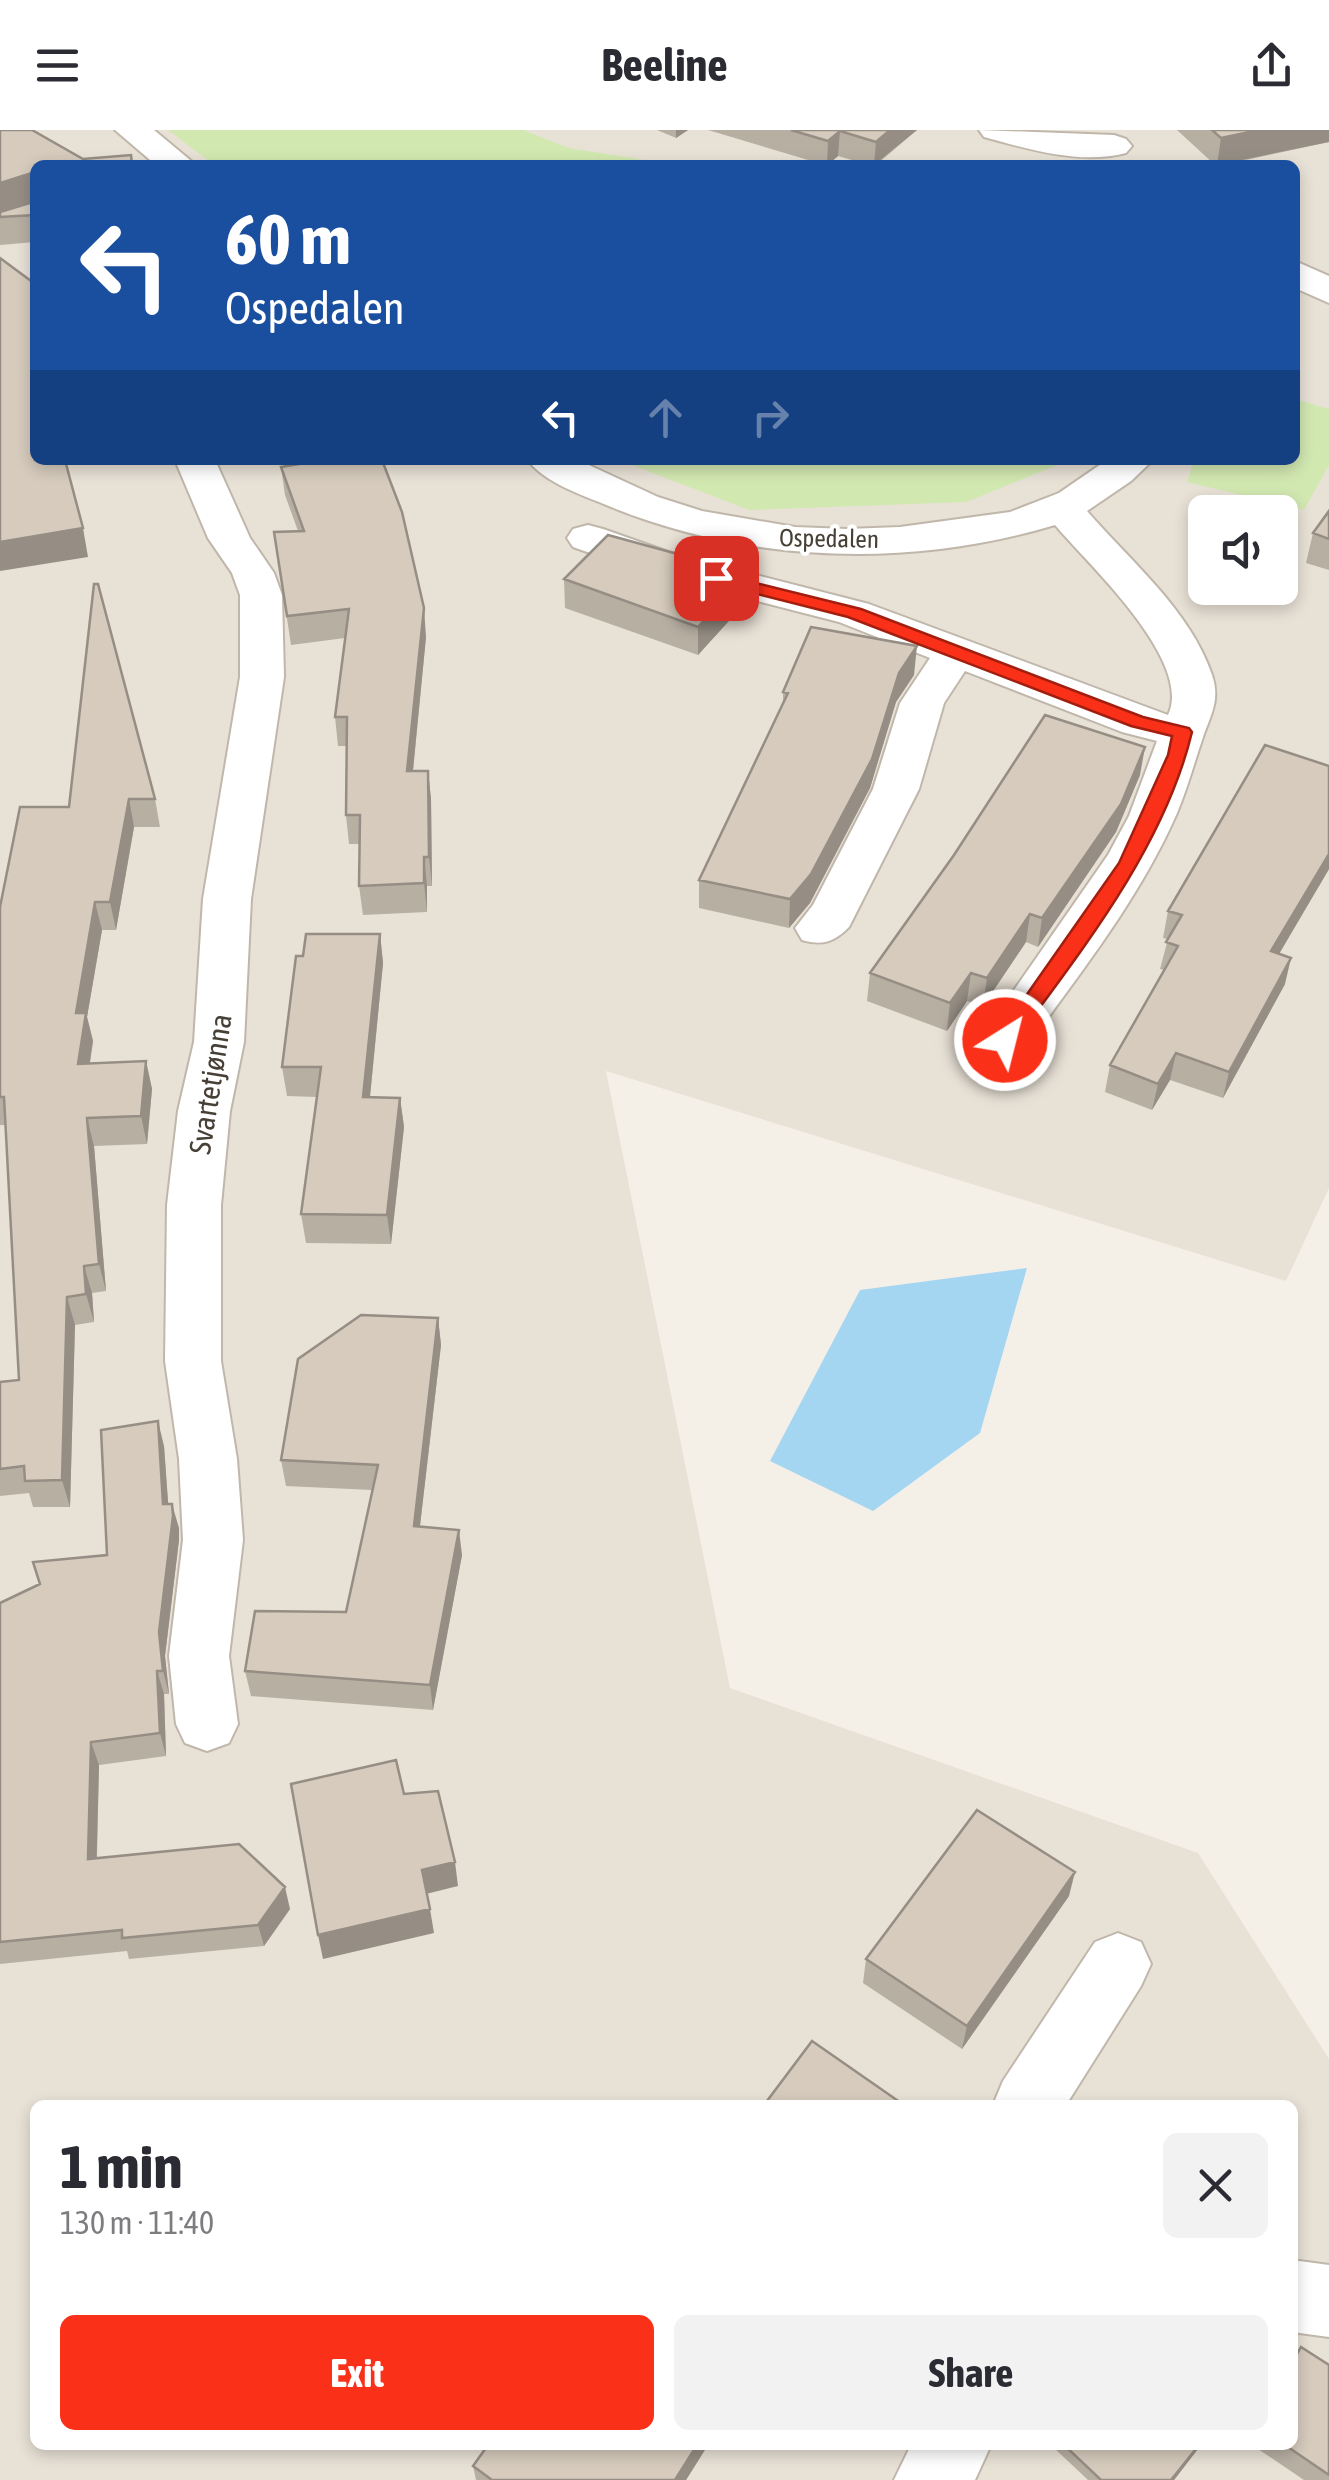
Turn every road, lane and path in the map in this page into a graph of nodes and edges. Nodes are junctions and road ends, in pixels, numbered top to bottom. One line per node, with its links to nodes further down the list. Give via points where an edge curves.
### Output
1 (132, 130): 4 (street)
2 (996, 130): 3 (street)
3 (1114, 147)
4 (171, 160)
5 (1300, 275): 6 (street)
6 (1329, 292)
7 (197, 465): 16 (street, Svartetjønna, via 260,595 262,677 227,900 219,1042 194,1205 193,1361 213,1540 199,1656)
8 (556, 465): 10 (street, Ospedalen, via 644,509 767,537 935,536)
9 (1126, 465): 10 (street, Ospedalen)
10 (1062, 508): 13 (street, via 1127,576 1182,654 1192,702)
11 (588, 538): 12 (street, via 854,613)
12 (956, 654): 13 (street); 14 (street, via 922,703 884,815)
13 (1182, 732): 15 (street, via 1128,863)
14 (819, 928)
15 (1005, 1040)
16 (206, 1724)
17 (1118, 1964): 18 (street)
18 (1031, 2100)
19 (1298, 2297): 20 (street)
20 (1329, 2301)
21 (951, 2450): 22 (street)
22 (932, 2480)

